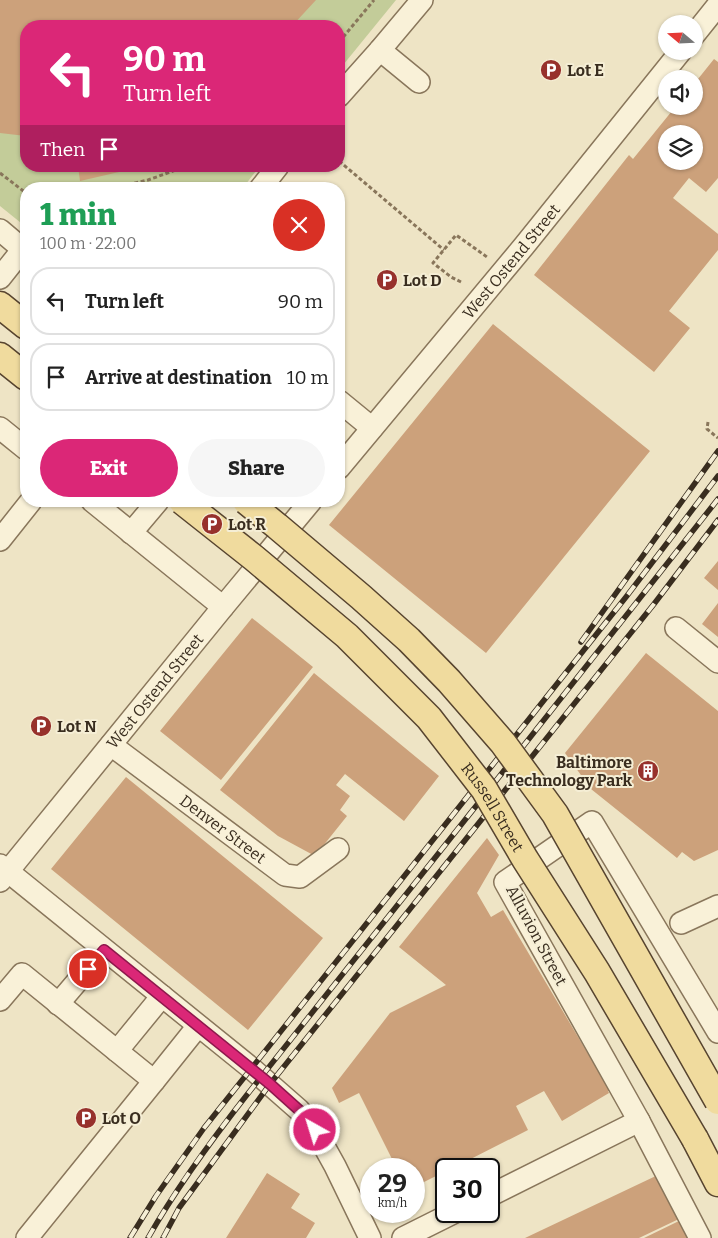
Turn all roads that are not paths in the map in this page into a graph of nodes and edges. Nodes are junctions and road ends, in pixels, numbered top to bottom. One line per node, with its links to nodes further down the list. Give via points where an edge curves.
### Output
1 (422, 0): 4 (street)
2 (718, 5): 3 (street)
3 (703, 24)
4 (380, 50): 6 (street); 7 (street)
5 (674, 60): 20 (street, West Ostend Street)
6 (419, 82)
7 (345, 89)
8 (273, 172): 9 (street)
9 (265, 182)
10 (0, 230): 11 (street)
11 (20, 247)
12 (20, 256): 13 (street)
13 (0, 278)
14 (0, 305): 15 (main road)
15 (20, 321)
16 (0, 356): 17 (main road)
17 (20, 371)
18 (345, 406): 20 (street)
19 (0, 428): 21 (street)
20 (372, 428): 22 (street, West Ostend Street)
21 (20, 444)
22 (345, 461)
23 (26, 507): 30 (street)
24 (99, 507): 29 (street)
25 (153, 507): 29 (street)
26 (190, 507): 49 (main road, Russell Street, bridge, via 347,636 429,718 484,789 597,972)
27 (253, 507): 47 (main road, bridge, via 408,640 503,743 555,814)
28 (306, 507): 31 (street, West Ostend Street)
29 (131, 533): 31 (street)
30 (0, 540)
31 (223, 607): 34 (street, West Ostend Street)
32 (676, 628): 33 (street)
33 (718, 662)
34 (111, 745): 35 (street, Denver Street, via 285,875 300,876); 36 (street, West Ostend Street)
35 (338, 849)
36 (3, 873): 39 (street)
37 (718, 906): 38 (street)
38 (681, 922)
39 (104, 950): 40 (street); 42 (street)
40 (162, 996): 43 (street); 45 (street)
41 (0, 1000): 42 (street, via 22,974)
42 (58, 1004): 45 (street)
43 (198, 1026): 46 (street); 53 (street, via 299,1110 315,1130 335,1166)
44 (718, 1032): 48 (street, Alluvion Street, via 592,822 505,882)
45 (117, 1051): 46 (street)
46 (154, 1081): 52 (street)
47 (718, 1100)
48 (639, 1121): 50 (street); 55 (street)
49 (718, 1183)
50 (500, 1190)
51 (435, 1222): 54 (street)
52 (27, 1238)
53 (370, 1238)
54 (403, 1238)
55 (700, 1238)

